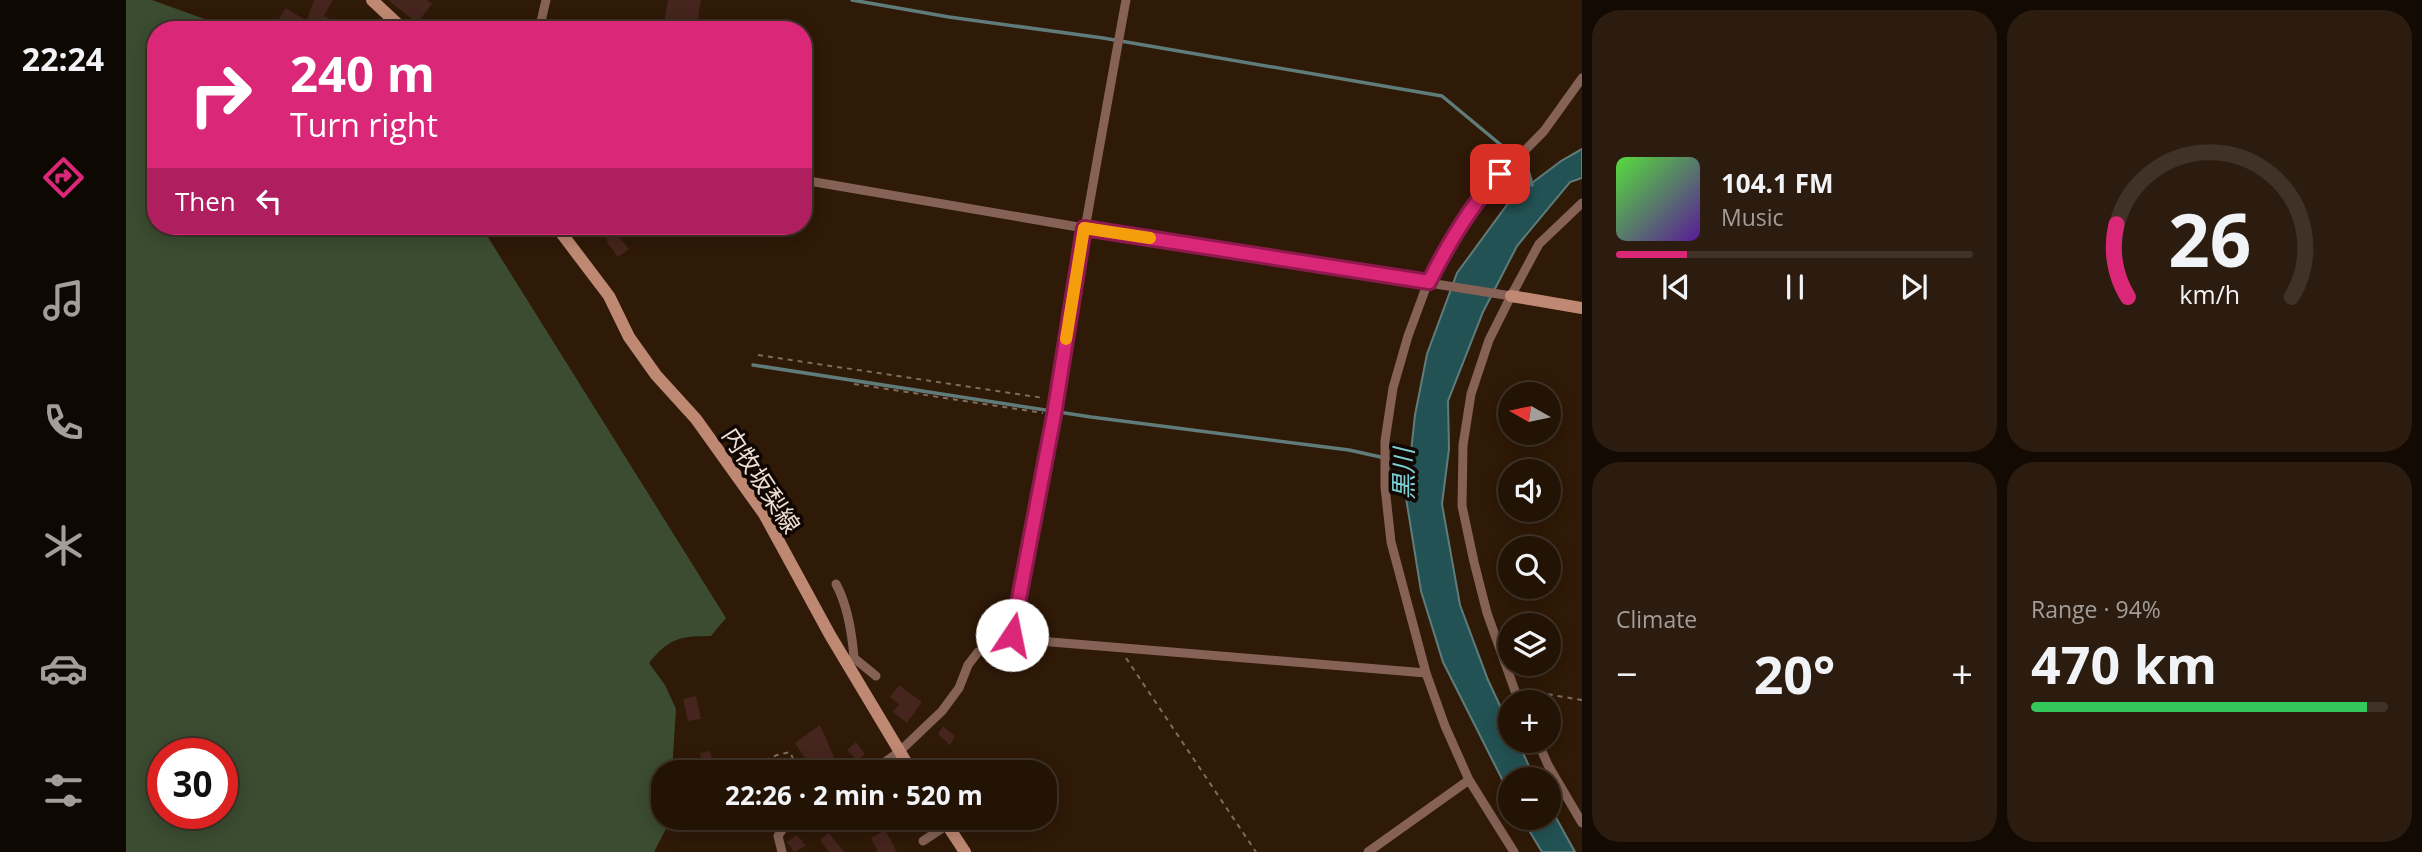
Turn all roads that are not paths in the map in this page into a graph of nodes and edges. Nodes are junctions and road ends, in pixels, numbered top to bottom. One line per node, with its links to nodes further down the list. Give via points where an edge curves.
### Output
1 (372, 0): 4 (main road)
2 (547, 0): 5 (street)
3 (1126, 0): 9 (street)
4 (394, 21)
5 (541, 21)
6 (1582, 78): 11 (street, via 1544,131 1486,190)
7 (812, 182): 9 (street)
8 (1582, 203): 12 (street, via 1539,244)
9 (1084, 228): 11 (street); 15 (street)
10 (563, 235): 16 (main road, 内牧坂梨線, via 609,296 629,337 656,375 696,419 764,514)
11 (1429, 282): 12 (street); 17 (street, via 1393,388 1385,441 1391,542)
12 (1511, 296): 13 (main road); 19 (street, via 1471,394 1462,506 1487,613)
13 (1582, 307)
14 (836, 584): 16 (street, via 845,601)
15 (1012, 635): 17 (street); 20 (street, via 978,652 942,711)
16 (850, 660): 18 (street); 20 (main road, 内牧坂梨線)
17 (1426, 673): 24 (street)
18 (876, 676)
19 (1514, 690)
20 (899, 752): 22 (street); 23 (main road, 内牧坂梨線)
21 (1544, 753): 25 (street)
22 (887, 760)
23 (904, 760)
24 (1469, 780): 32 (street); 33 (street)
25 (1582, 823)
26 (782, 830): 30 (street, via 778,836)
27 (935, 830): 29 (street)
28 (951, 830): 31 (main road)
29 (923, 841)
30 (782, 852)
31 (965, 852)
32 (1368, 852)
33 (1514, 852)

